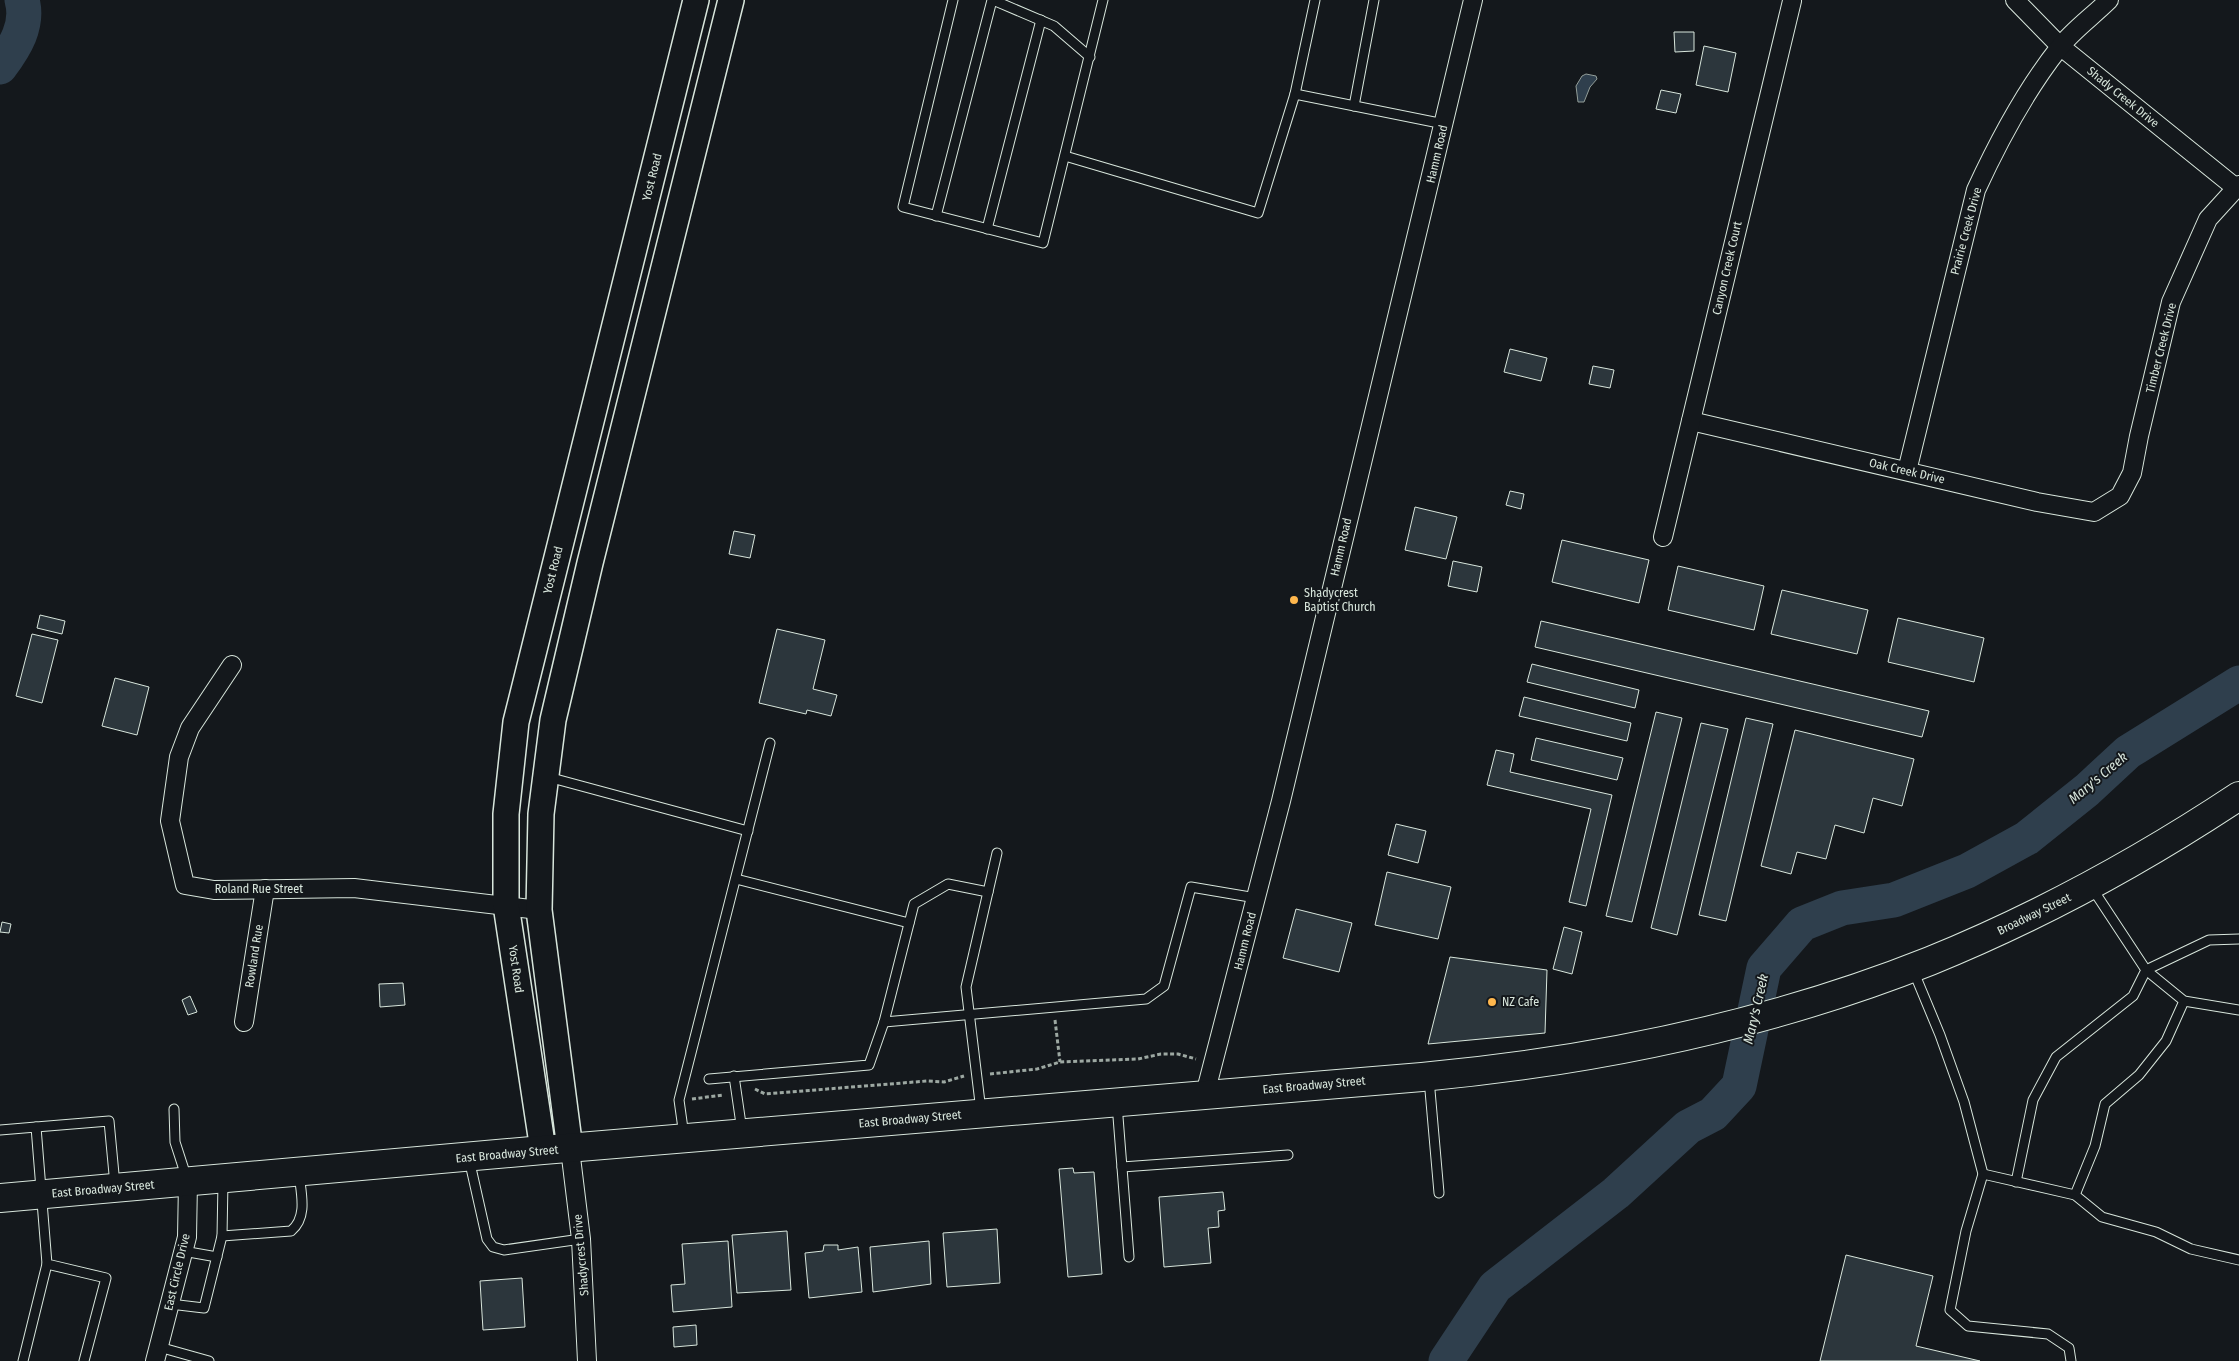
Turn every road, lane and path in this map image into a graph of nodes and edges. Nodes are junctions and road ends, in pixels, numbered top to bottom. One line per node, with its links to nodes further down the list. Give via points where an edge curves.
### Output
1 (696, 0): 17 (main road, Yost Road)
2 (731, 0): 19 (main road)
3 (953, 0): 22 (lane, via 903,207)
4 (992, 0): 12 (lane); 22 (lane)
5 (1103, 0): 14 (lane)
6 (1315, 0): 15 (lane)
7 (1374, 0): 16 (lane)
8 (1473, 0): 18 (street, Hamm Road)
9 (1792, 0): 24 (street, Canyon Creek Court)
10 (2015, 0): 13 (street, Shady Creek Drive)
11 (2109, 0): 13 (street, Prairie Creek Drive)
12 (1041, 20): 14 (lane, via 1054,26); 23 (lane)
13 (2060, 46): 21 (street, Shady Creek Drive); 25 (street, Prairie Creek Drive, via 2015,113 1976,190)
14 (1090, 57): 20 (lane)
15 (1295, 94): 16 (lane); 20 (lane, via 1258,212)
16 (1354, 106): 18 (lane)
17 (667, 116): 19 (main road); 26 (main road, Yost Road)
18 (1444, 124): 41 (street, Hamm Road)
19 (700, 126): 27 (main road)
20 (1065, 156): 23 (lane, via 1043,244)
21 (2237, 186): 28 (street, Timber Creek Drive, via 2208,219 2171,302 2132,473)
22 (936, 216): 23 (lane)
23 (987, 229)
24 (1691, 421): 25 (street, Oak Creek Drive); 29 (street, Canyon Creek Court)
25 (1907, 471): 28 (street, Oak Creek Drive, via 2094,512)
26 (578, 474): 27 (main road); 32 (main road, Yost Road, via 516,722)
27 (610, 482): 33 (main road, via 553,720)
28 (2120, 496)
29 (1663, 537)
30 (232, 666): 39 (street, Roland Rue Street, via 190,728 179,757 170,821 184,885 214,890)
31 (770, 743): 35 (lane)
32 (511, 769): 33 (main road); 42 (main road, Yost Road, via 506,814)
33 (546, 776): 35 (lane); 43 (main road, via 541,814)
34 (2239, 796): 38 (main road, Broadway Street, via 2182,834)
35 (748, 831): 37 (lane)
36 (997, 853): 40 (lane)
37 (736, 879): 44 (lane); 63 (lane)
38 (2091, 886): 46 (main road, Broadway Street, via 1996,932); 47 (lane)
39 (265, 889): 42 (street, Roland Rue Street, via 354,888); 53 (street, Rowland Rue)
40 (988, 892): 44 (lane, via 948,884 914,904); 52 (lane, via 966,987)
41 (1256, 898): 50 (lane, via 1191,887 1164,986 1146,999); 55 (street, Hamm Road)
42 (506, 905): 43 (street, Roland Rue Street); 72 (main road, Yost Road)
43 (539, 910): 71 (main road)
44 (909, 923): 54 (lane)
45 (2239, 939): 47 (lane, via 2210,940)
46 (1912, 967): 48 (main road, Broadway Street); 77 (lane, via 1964,1102)
47 (2146, 970): 49 (lane); 80 (lane, via 2133,996 2056,1057 2033,1100)
48 (1815, 1001): 59 (main road, East Broadway Street, via 1694,1034 1548,1061)
49 (2184, 1001): 51 (lane); 84 (lane, via 2166,1041 2139,1074 2105,1104 2095,1146)
50 (1054, 1008): 52 (lane); 56 (path)
51 (2239, 1010)
52 (969, 1016): 54 (lane); 57 (lane)
53 (244, 1022)
54 (884, 1022): 58 (lane, via 869,1065)
55 (1214, 1061): 56 (path, via 1161,1054 1138,1059); 62 (street, Hamm Road)
56 (1060, 1062): 57 (path, via 1012,1073)
57 (976, 1075): 61 (path, via 944,1082 765,1094 754,1089); 66 (lane)
58 (734, 1076): 60 (lane); 61 (lane)
59 (1428, 1076): 62 (main road, East Broadway Street); 82 (lane)
60 (709, 1079)
61 (737, 1093): 63 (path); 69 (lane)
62 (1206, 1094): 64 (main road, East Broadway Street)
63 (678, 1100): 70 (lane)
64 (1117, 1102): 66 (main road, East Broadway Street); 75 (lane)
65 (174, 1109): 79 (lane, via 175,1142)
66 (981, 1114): 69 (main road, East Broadway Street)
67 (36, 1127): 68 (lane); 81 (lane, via 108,1121); 83 (lane)
68 (0, 1130)
69 (743, 1134): 70 (main road, East Broadway Street)
70 (685, 1139): 71 (main road, East Broadway Street)
71 (570, 1149): 72 (main road, East Broadway Street); 87 (street, Shadycrest Drive)
72 (543, 1150): 74 (main road, East Broadway Street)
73 (1288, 1155): 75 (lane)
74 (469, 1156): 76 (main road, East Broadway Street); 87 (lane, via 486,1239 493,1247 504,1250)
75 (1122, 1167): 90 (lane)
76 (299, 1172): 78 (main road, East Broadway Street); 86 (lane, via 301,1219 291,1231)
77 (1983, 1174): 80 (lane); 99 (lane, via 1966,1231 1950,1310 1968,1326 2048,1334 2069,1348)
78 (223, 1179): 79 (main road, East Broadway Street); 86 (lane)
79 (188, 1182): 81 (main road, East Broadway Street); 88 (street, East Circle Drive)
80 (2016, 1182): 84 (lane)
81 (116, 1188): 83 (main road, East Broadway Street)
82 (1439, 1193)
83 (40, 1195): 85 (main road, East Broadway Street); 92 (lane)
84 (2075, 1195): 91 (lane, via 2102,1217 2156,1232 2191,1249)
85 (0, 1198)
86 (222, 1236): 89 (lane)
87 (581, 1239): 98 (street, Shadycrest Drive)
88 (183, 1251): 89 (lane); 93 (street, East Circle Drive)
89 (217, 1257): 93 (lane, via 204,1308)
90 (1129, 1257)
91 (2239, 1260)
92 (47, 1264): 95 (lane); 96 (lane, via 106,1278)
93 (170, 1304): 94 (street, East Circle Drive)
94 (157, 1354): 97 (lane)
95 (23, 1361)
96 (84, 1361)
97 (209, 1361)
98 (587, 1361)
99 (2071, 1361)

